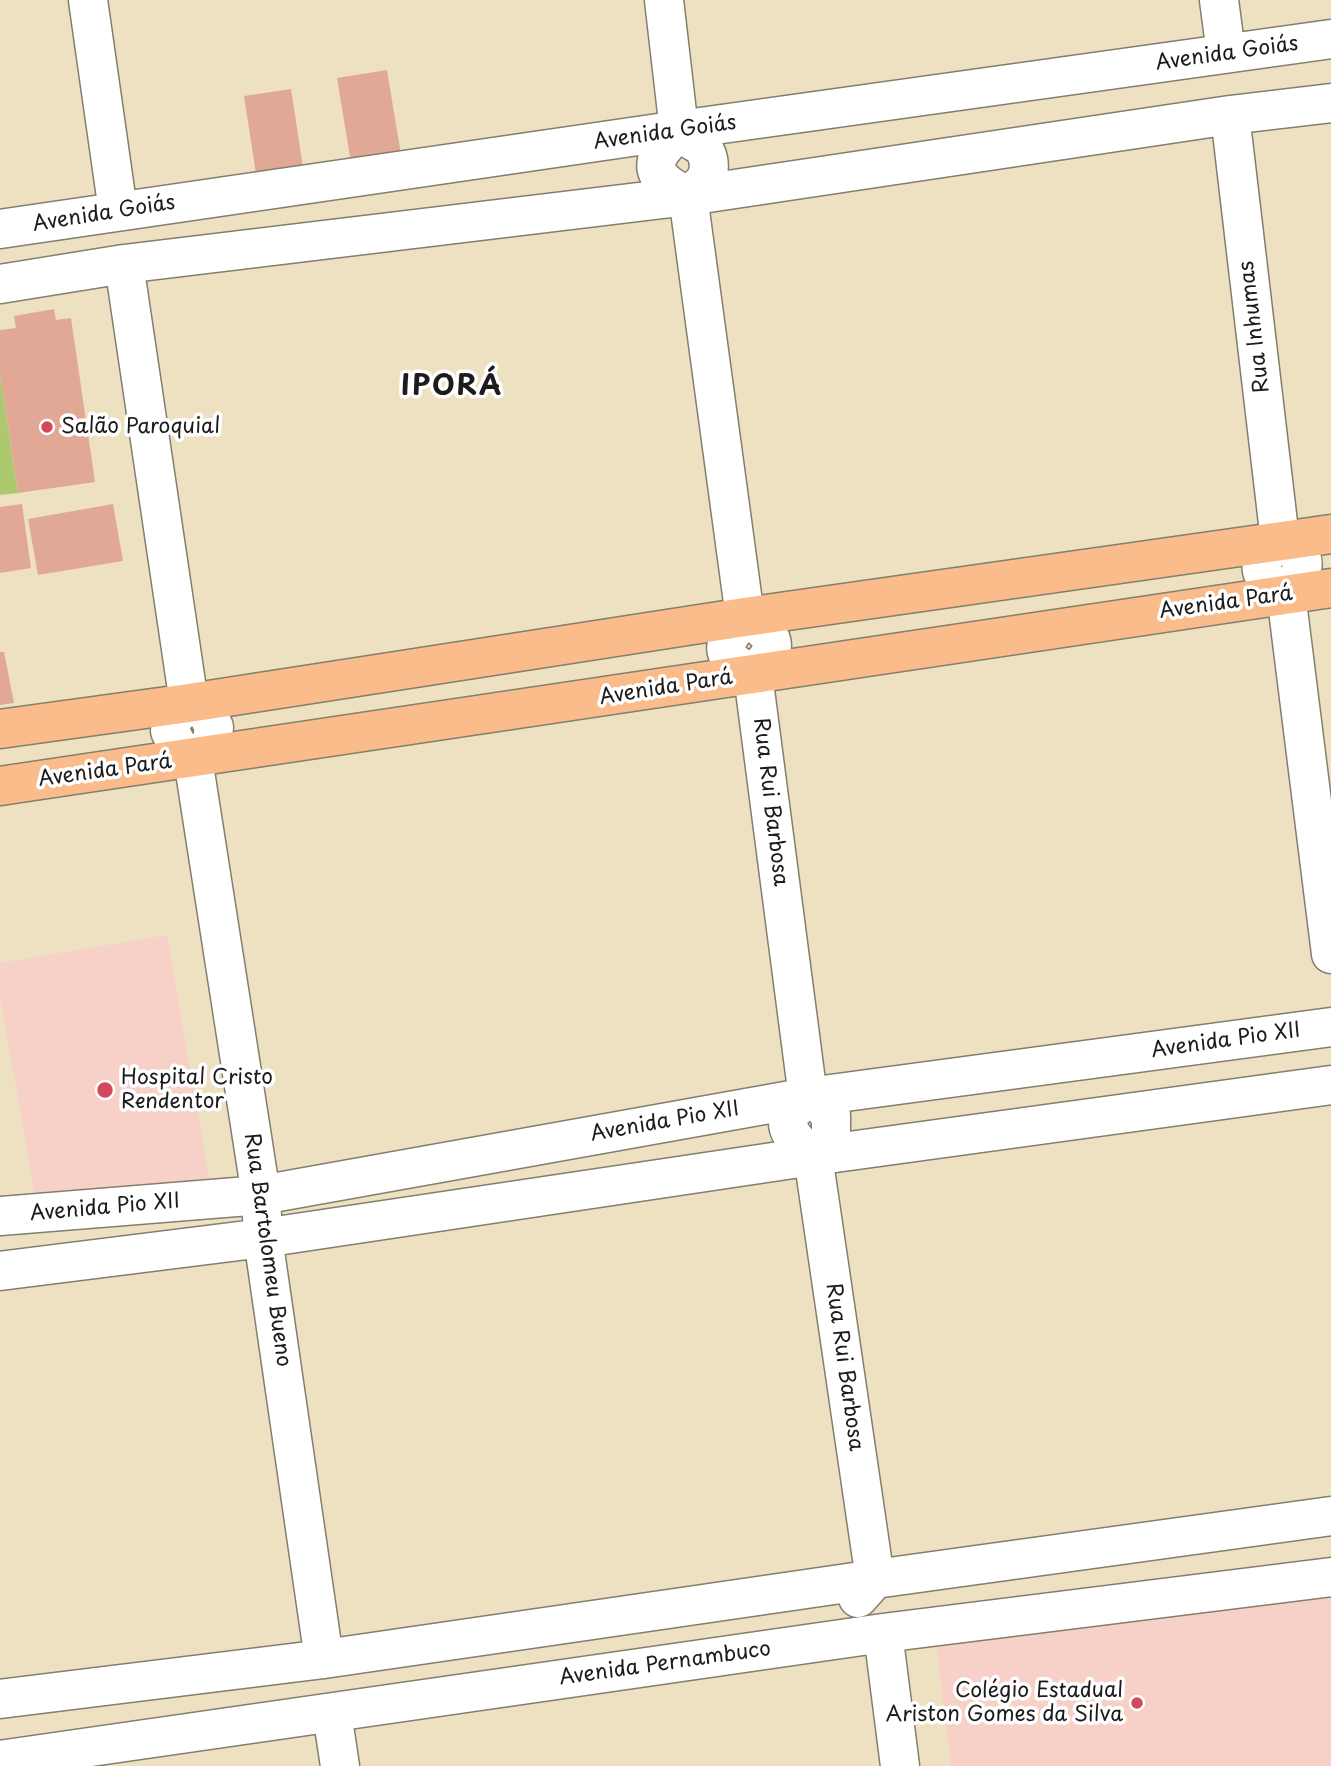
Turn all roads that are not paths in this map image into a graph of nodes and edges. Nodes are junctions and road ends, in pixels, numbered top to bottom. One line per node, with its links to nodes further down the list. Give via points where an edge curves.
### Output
1 (88, 0): 10 (street)
2 (664, 0): 8 (street)
3 (1219, 0): 5 (street)
4 (1331, 39): 5 (street, Avenida Goiás)
5 (1226, 54): 7 (street, via 1247,64 1256,83 1250,103); 8 (street, Avenida Goiás)
6 (1331, 103): 7 (street)
7 (1230, 115): 9 (street); 15 (street, Rua Inhumas)
8 (679, 130): 9 (street, via 705,151 709,161 705,180); 10 (street, Avenida Goiás)
9 (688, 195): 12 (street); 18 (street)
10 (118, 211): 11 (street, Avenida Goiás); 12 (street, via 141,219 148,234 145,251)
11 (0, 229)
12 (124, 264): 13 (street); 20 (street)
13 (0, 284)
14 (1331, 534): 15 (main road)
15 (1280, 540): 17 (street, via 1266,554 1262,569 1269,583); 18 (main road)
16 (1331, 588): 17 (main road, Avenida Pará)
17 (1286, 594): 19 (main road, Avenida Pará); 24 (street)
18 (745, 617): 19 (street, via 731,632 726,648 735,664); 20 (main road)
19 (753, 674): 22 (main road, Avenida Pará); 27 (street, Rua Rui Barbosa)
20 (189, 703): 21 (main road); 22 (street, via 207,713 214,727 212,741)
21 (0, 729)
22 (194, 759): 23 (main road, Avenida Pará); 29 (street, Rua Bartolomeu Bueno)
23 (0, 786)
24 (1331, 954)
25 (1331, 1027): 27 (street, Avenida Pio XII)
26 (1331, 1085): 28 (street)
27 (808, 1097): 28 (street, via 789,1115 788,1126 796,1144); 29 (street, Avenida Pio XII)
28 (813, 1156): 31 (street); 35 (street, Rua Rui Barbosa)
29 (261, 1195): 30 (street, Avenida Pio XII); 31 (street, Rua Bartolomeu Bueno)
30 (0, 1216)
31 (264, 1238): 32 (street); 37 (street, Rua Bartolomeu Bueno)
32 (0, 1271)
33 (1331, 1516): 35 (street)
34 (1331, 1577): 36 (street, Avenida Pernambuco)
35 (875, 1579): 36 (street, via 893,1587 904,1611); 37 (street)
36 (883, 1633): 39 (street, Avenida Pernambuco); 42 (street)
37 (324, 1659): 38 (street); 39 (street, via 345,1667 353,1679 353,1694)
38 (0, 1699)
39 (332, 1713): 40 (street, Avenida Pernambuco); 41 (street)
40 (0, 1760)
41 (340, 1766)
42 (900, 1766)

